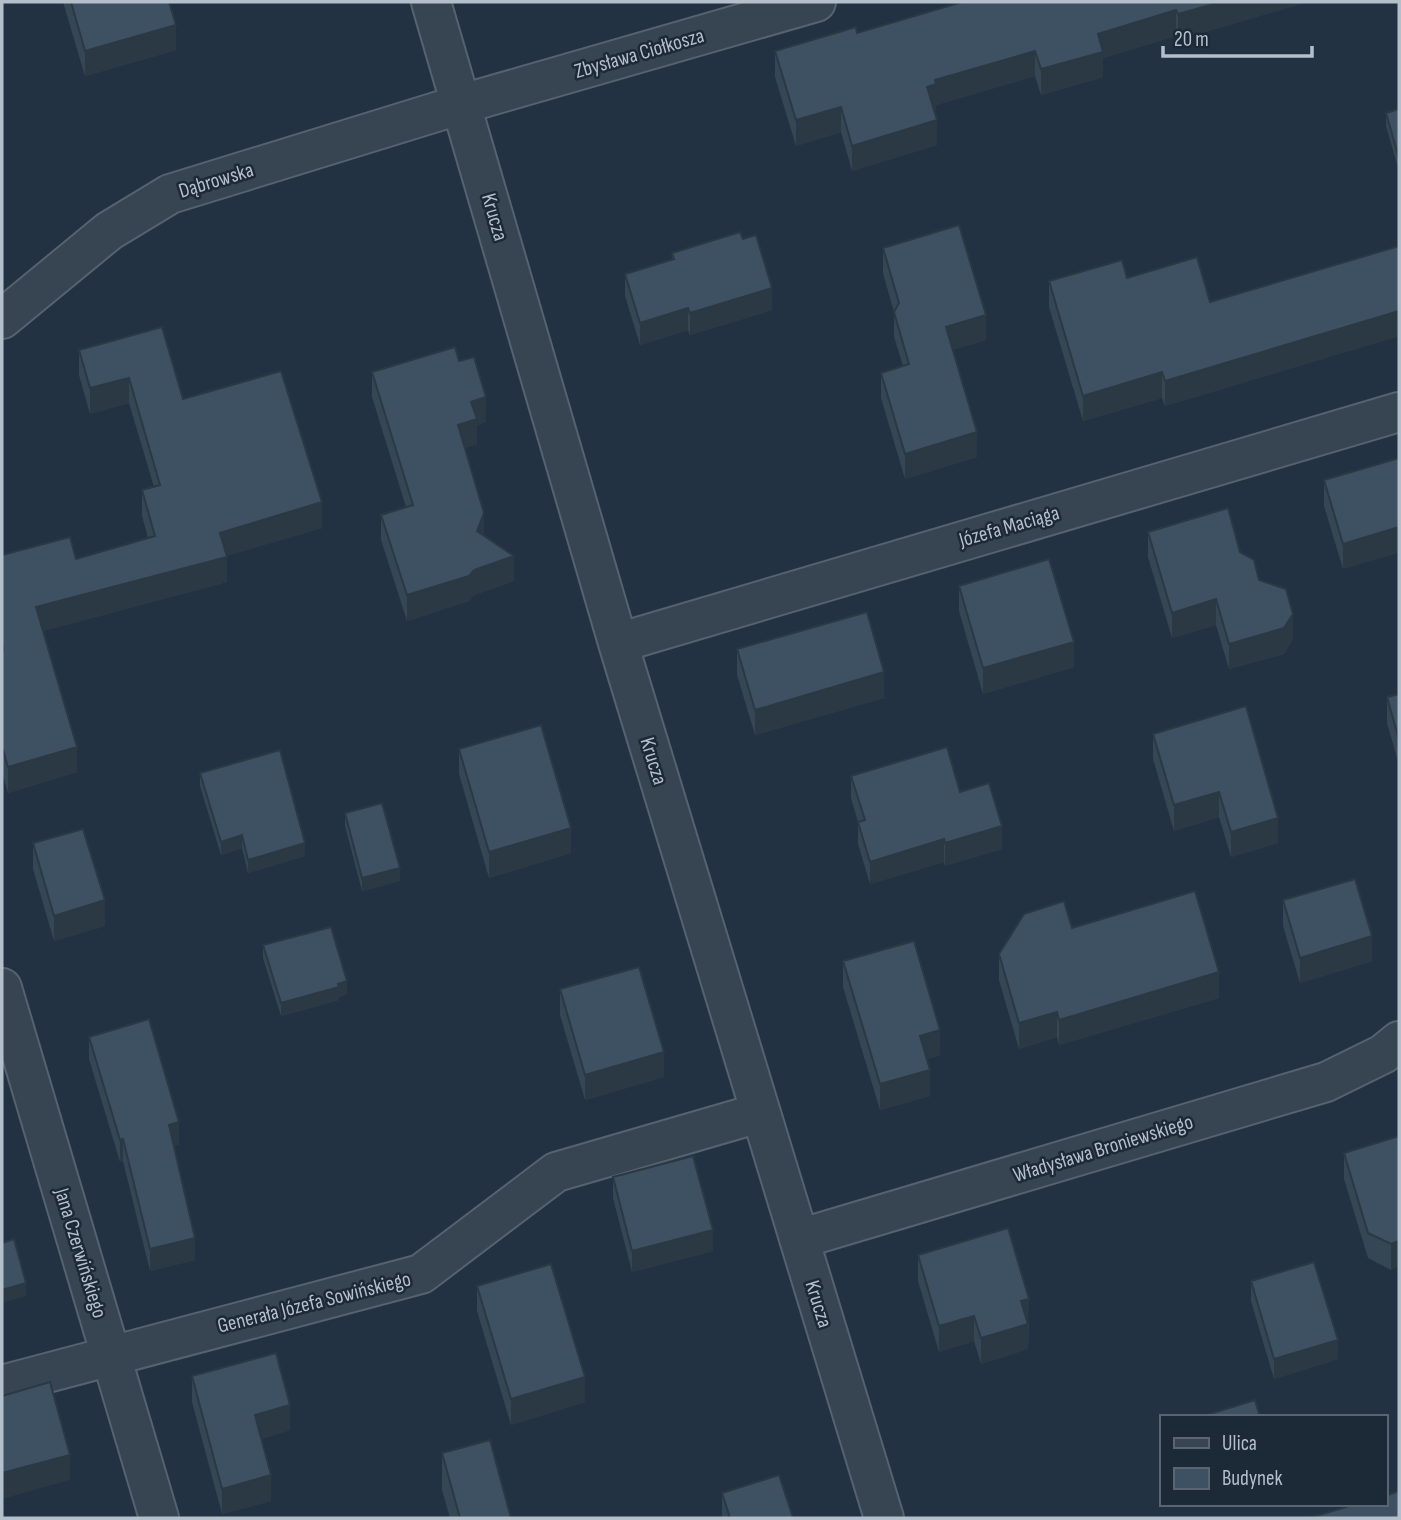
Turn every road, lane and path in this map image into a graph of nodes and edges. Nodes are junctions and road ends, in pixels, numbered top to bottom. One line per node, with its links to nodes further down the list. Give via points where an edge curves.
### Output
1 (430, 2): 3 (street, Krucza)
2 (816, 2): 3 (street, Zbysława Ciołkosza)
3 (462, 104): 4 (street, Dąbrowska, via 170,194 109,231); 6 (street, Krucza)
4 (2, 319)
5 (1399, 412): 6 (street, Józefa Maciąga)
6 (618, 643): 9 (street, Krucza)
7 (2, 988): 11 (street, Jana Czerwińskiego)
8 (1399, 1041): 10 (street, Władysława Broniewskiego, via 1326,1082)
9 (759, 1113): 10 (street, Krucza); 11 (street, Generała Józefa Sowińskiego, via 556,1172 421,1275)
10 (799, 1239): 14 (street, Krucza)
11 (111, 1354): 12 (street, Generała Józefa Sowińskiego); 13 (street, Jana Czerwińskiego)
12 (2, 1385)
13 (159, 1518)
14 (884, 1518)

